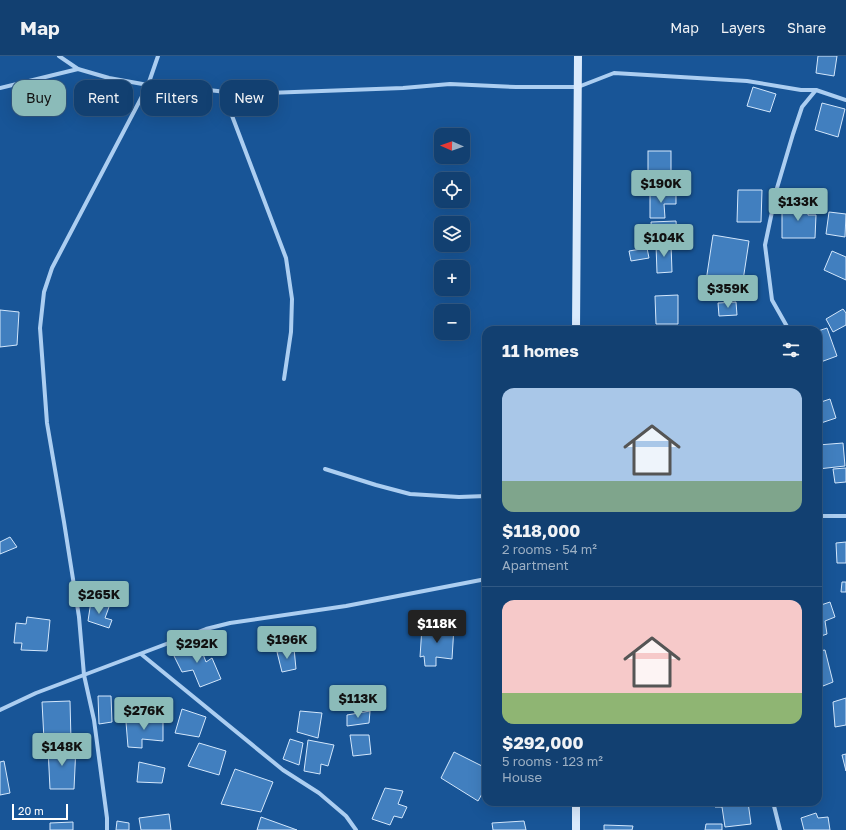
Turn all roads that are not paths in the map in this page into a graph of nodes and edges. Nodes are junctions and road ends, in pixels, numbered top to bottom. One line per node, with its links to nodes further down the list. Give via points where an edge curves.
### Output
1 (59, 56): 4 (street)
2 (158, 56): 5 (street)
3 (578, 56): 7 (street)
4 (78, 69): 6 (street); 8 (street)
5 (150, 80)
6 (141, 84)
7 (578, 86): 9 (street, via 614,73 747,81); 10 (street, via 450,84); 14 (street)
8 (0, 88)
9 (816, 90): 12 (street); 15 (street, via 802,107 793,134 777,188 765,245 772,300)
10 (278, 92)
11 (141, 98): 23 (street, via 52,268 44,292 40,328 47,423 79,617)
12 (846, 100)
13 (232, 116): 16 (street, via 286,258 292,299 291,332)
14 (576, 326)
15 (787, 326)
16 (284, 379)
17 (325, 469): 18 (street, via 410,494)
18 (482, 496)
19 (822, 516): 20 (street)
20 (846, 516)
21 (482, 580): 22 (street, via 346,606 230,623)
22 (141, 654): 23 (street); 28 (street, via 283,770 319,793 346,816)
23 (84, 675): 24 (street); 27 (street, via 94,720)
24 (0, 710)
25 (576, 806): 29 (street)
26 (774, 806): 30 (street)
27 (107, 830)
28 (356, 830)
29 (576, 830)
30 (780, 830)

